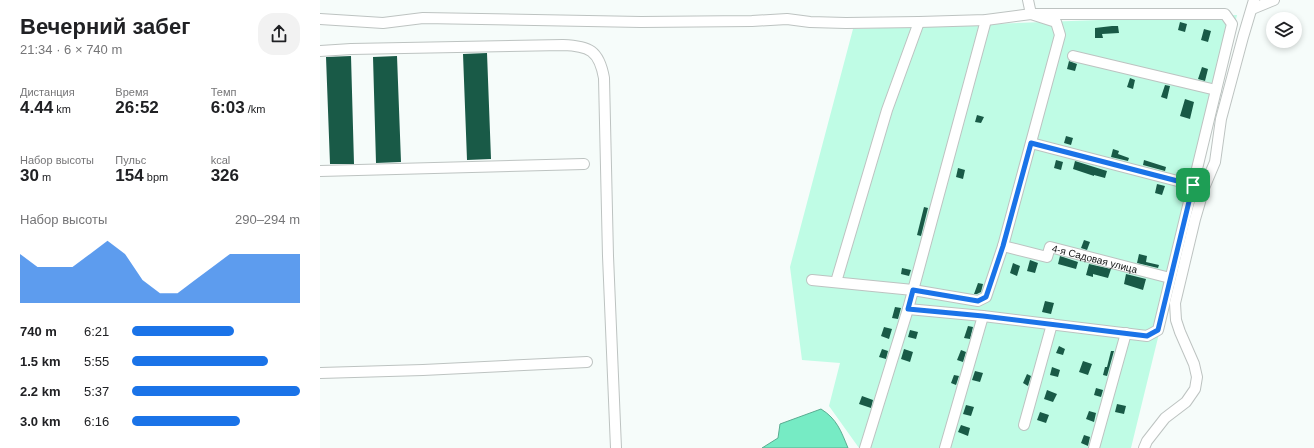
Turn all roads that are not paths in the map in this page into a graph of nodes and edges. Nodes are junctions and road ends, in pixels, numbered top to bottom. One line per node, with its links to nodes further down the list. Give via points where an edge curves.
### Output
1 (1028, 0): 4 (street)
2 (1274, 0): 3 (street)
3 (1253, 4): 31 (street, via 1222,119 1215,162 1204,188 1175,303 1176,320 1194,364 1196,389 1186,402 1165,418)
4 (1031, 14): 6 (street); 10 (street, via 1225,14 1232,24); 11 (street, via 1056,22 1060,35)
5 (320, 19): 7 (street, via 383,23 423,18 641,22 787,19 810,22)
6 (986, 20): 7 (street); 19 (street)
7 (919, 22): 18 (street, via 887,110)
8 (320, 51): 27 (street, via 563,45 580,46 590,50 598,59 604,78)
9 (1073, 56): 10 (street)
10 (1216, 90): 14 (street)
11 (1031, 143): 14 (street); 15 (street)
12 (584, 164): 13 (street)
13 (320, 171)
14 (1193, 185): 16 (street)
15 (1003, 246): 16 (street, 4-я Садовая улица, via 1047,257 1050,247); 19 (street, via 986,297 978,301)
16 (1170, 278): 23 (street, via 1158,330 1147,336)
17 (812, 280): 18 (street)
18 (836, 282): 19 (street)
19 (913, 290): 20 (street)
20 (908, 309): 21 (street); 28 (street)
21 (983, 316): 22 (street); 29 (street)
22 (1052, 324): 23 (street); 26 (street)
23 (1126, 333): 30 (street)
24 (587, 362): 25 (street)
25 (320, 373)
26 (1024, 425)
27 (616, 448)
28 (865, 448)
29 (945, 448)
30 (1094, 448)
31 (1144, 448)

